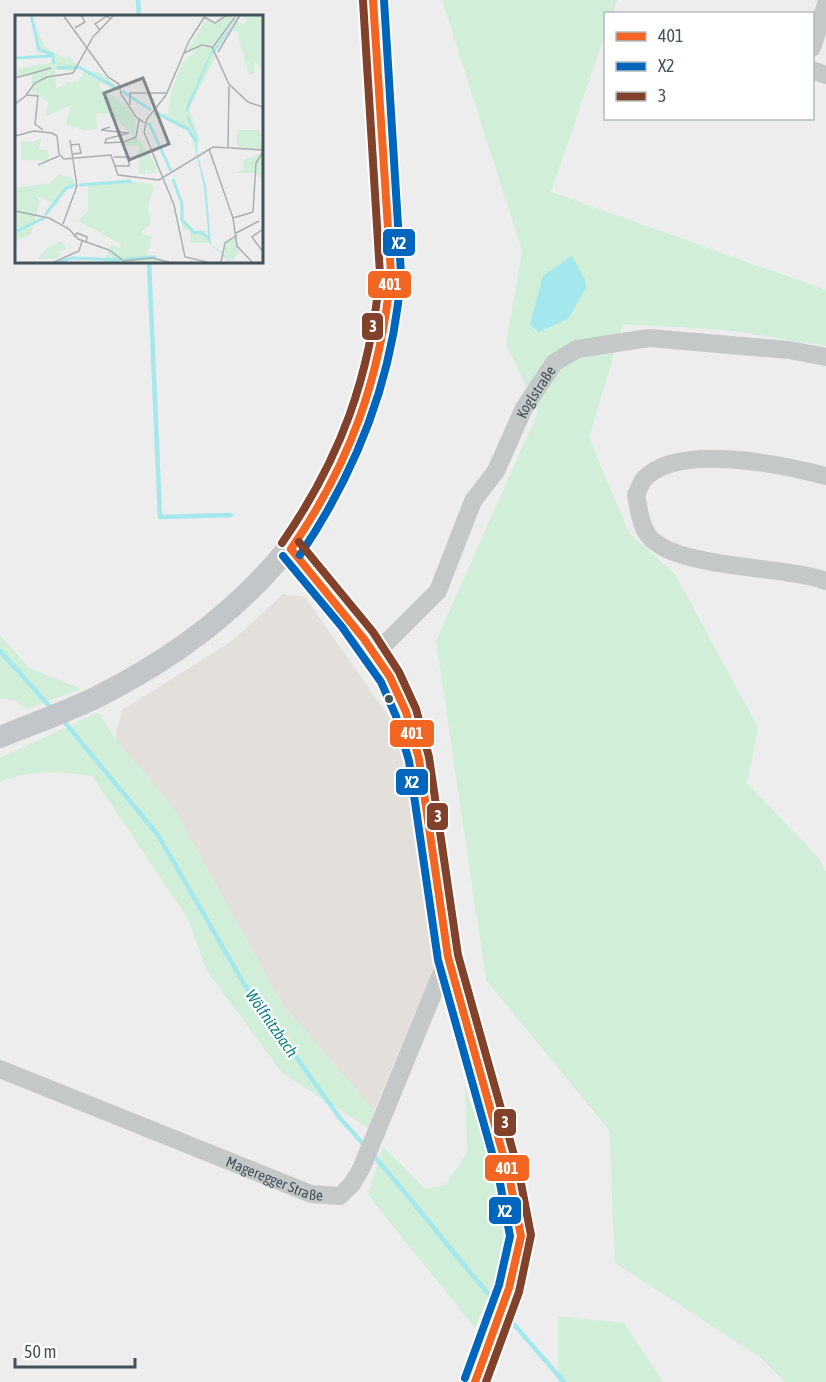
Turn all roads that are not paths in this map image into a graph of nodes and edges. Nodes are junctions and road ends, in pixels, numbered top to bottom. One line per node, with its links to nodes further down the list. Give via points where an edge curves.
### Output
1 (373, 0): 6 (main road, via 391,274 389,312 379,364 338,475)
2 (826, 4): 3 (street)
3 (814, 45)
4 (826, 357): 8 (street, Koglstraße, via 789,350 649,339 577,349 554,363 524,408 496,471 473,501 438,591)
5 (826, 476): 7 (street, via 752,461 693,460 667,465 644,479 636,495 647,535 664,550)
6 (291, 549): 8 (street); 9 (main road, via 225,613 179,649 96,697)
7 (826, 581)
8 (375, 654): 10 (street, via 399,695 411,727)
9 (0, 737)
10 (448, 957): 11 (street, Mageregger Straße, via 362,1167 340,1196 310,1194); 12 (street, via 521,1236 509,1288)
11 (0, 1069)
12 (476, 1382)

